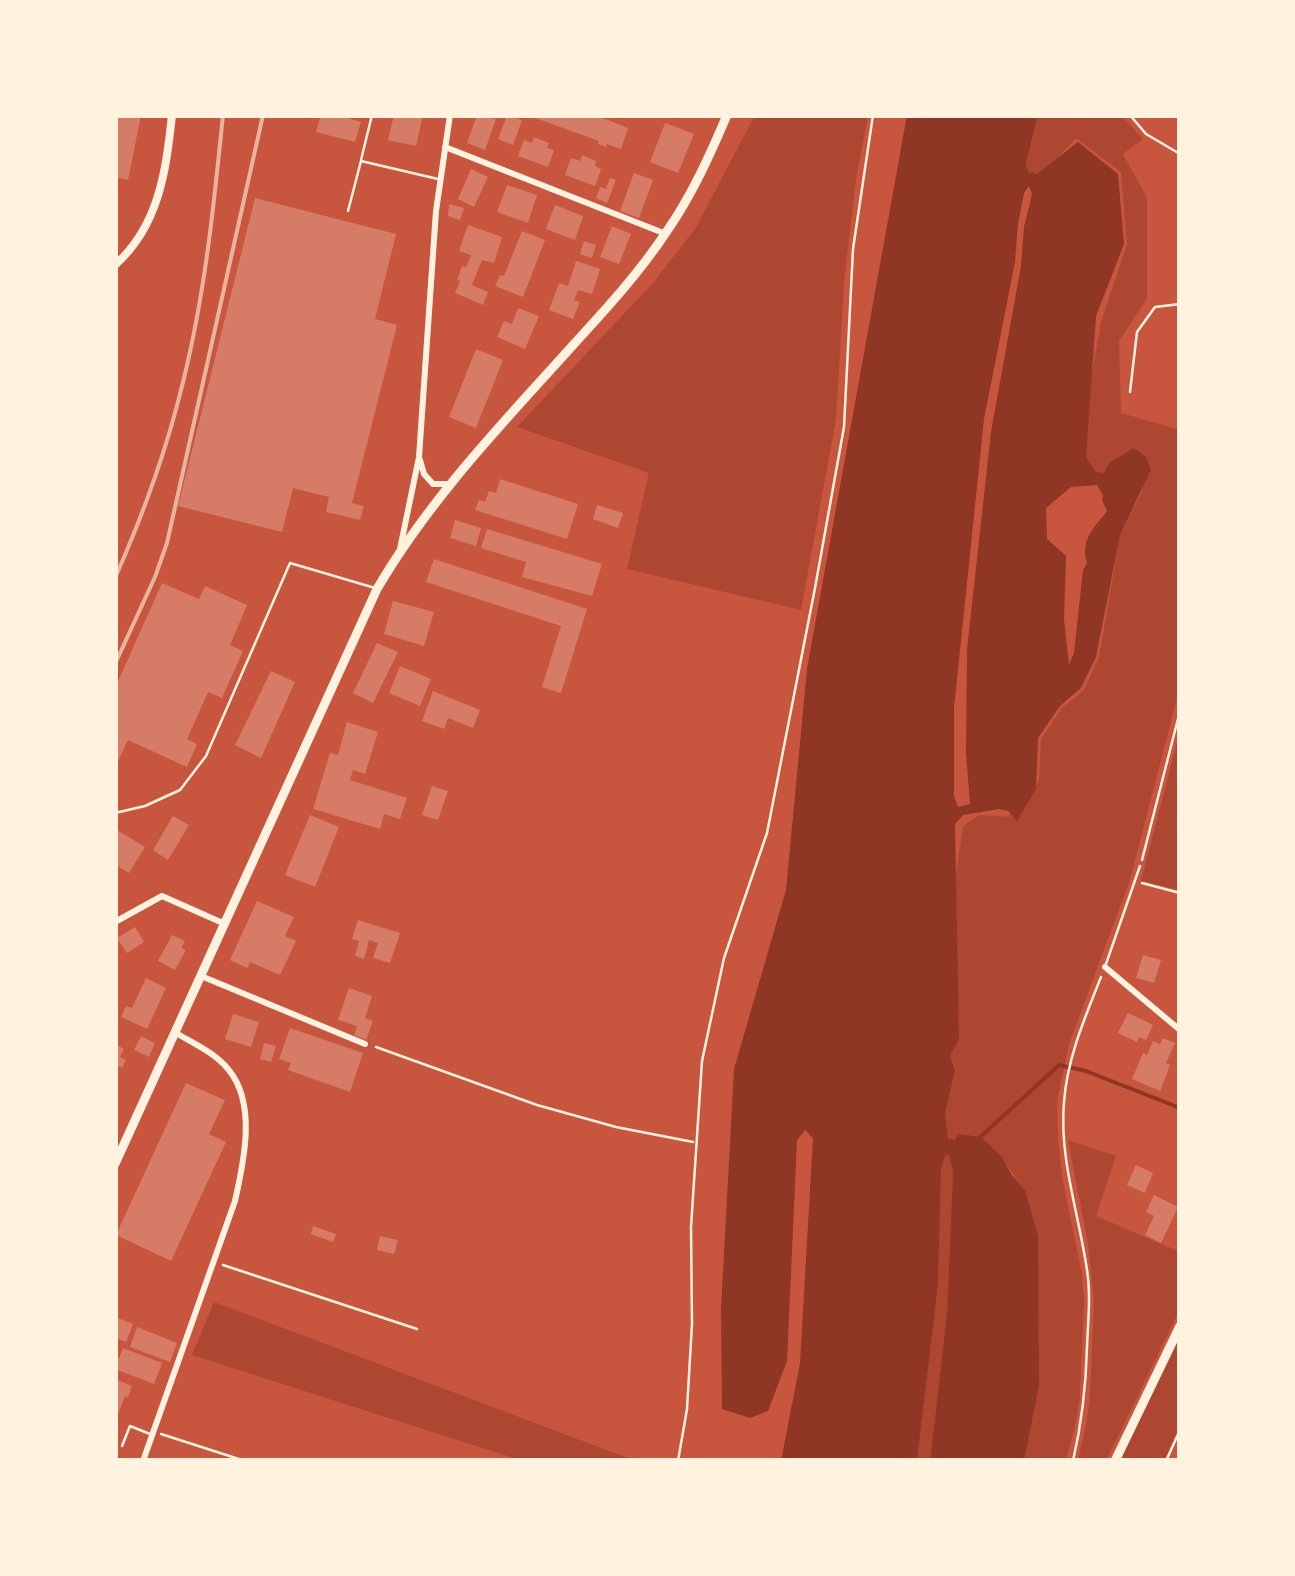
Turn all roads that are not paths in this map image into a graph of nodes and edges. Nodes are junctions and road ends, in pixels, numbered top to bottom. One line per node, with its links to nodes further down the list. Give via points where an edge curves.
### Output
1 (172, 115): 12 (street, via 152,217)
2 (372, 115): 8 (lane)
3 (450, 115): 6 (street)
4 (727, 115): 11 (main road)
5 (1130, 115): 7 (lane, via 1146,134)
6 (445, 147): 9 (street); 11 (street)
7 (1180, 154)
8 (361, 161): 9 (lane); 10 (lane)
9 (440, 179): 15 (street)
10 (348, 211)
11 (666, 234): 16 (main road)
12 (115, 265)
13 (1180, 304): 14 (lane, via 1155,307 1137,332)
14 (1130, 392)
15 (419, 457): 16 (street, via 433,484); 17 (street)
16 (449, 484): 17 (main road)
17 (400, 550): 18 (main road)
18 (377, 589): 19 (lane, via 290,563 206,756 180,790); 22 (main road)
19 (115, 813)
20 (1140, 866): 23 (lane)
21 (115, 922): 22 (street, via 162,896)
22 (225, 924): 24 (main road)
23 (1105, 967): 25 (street)
24 (201, 976): 26 (main road); 27 (street)
25 (1180, 1030)
26 (176, 1032): 28 (main road); 30 (street, via 229,1070 246,1122 235,1201)
27 (365, 1044)
28 (115, 1164)
29 (1180, 1326): 33 (main road)
30 (154, 1433): 31 (lane, via 130,1426); 32 (street)
31 (122, 1446)
32 (143, 1461)
33 (1115, 1461)

